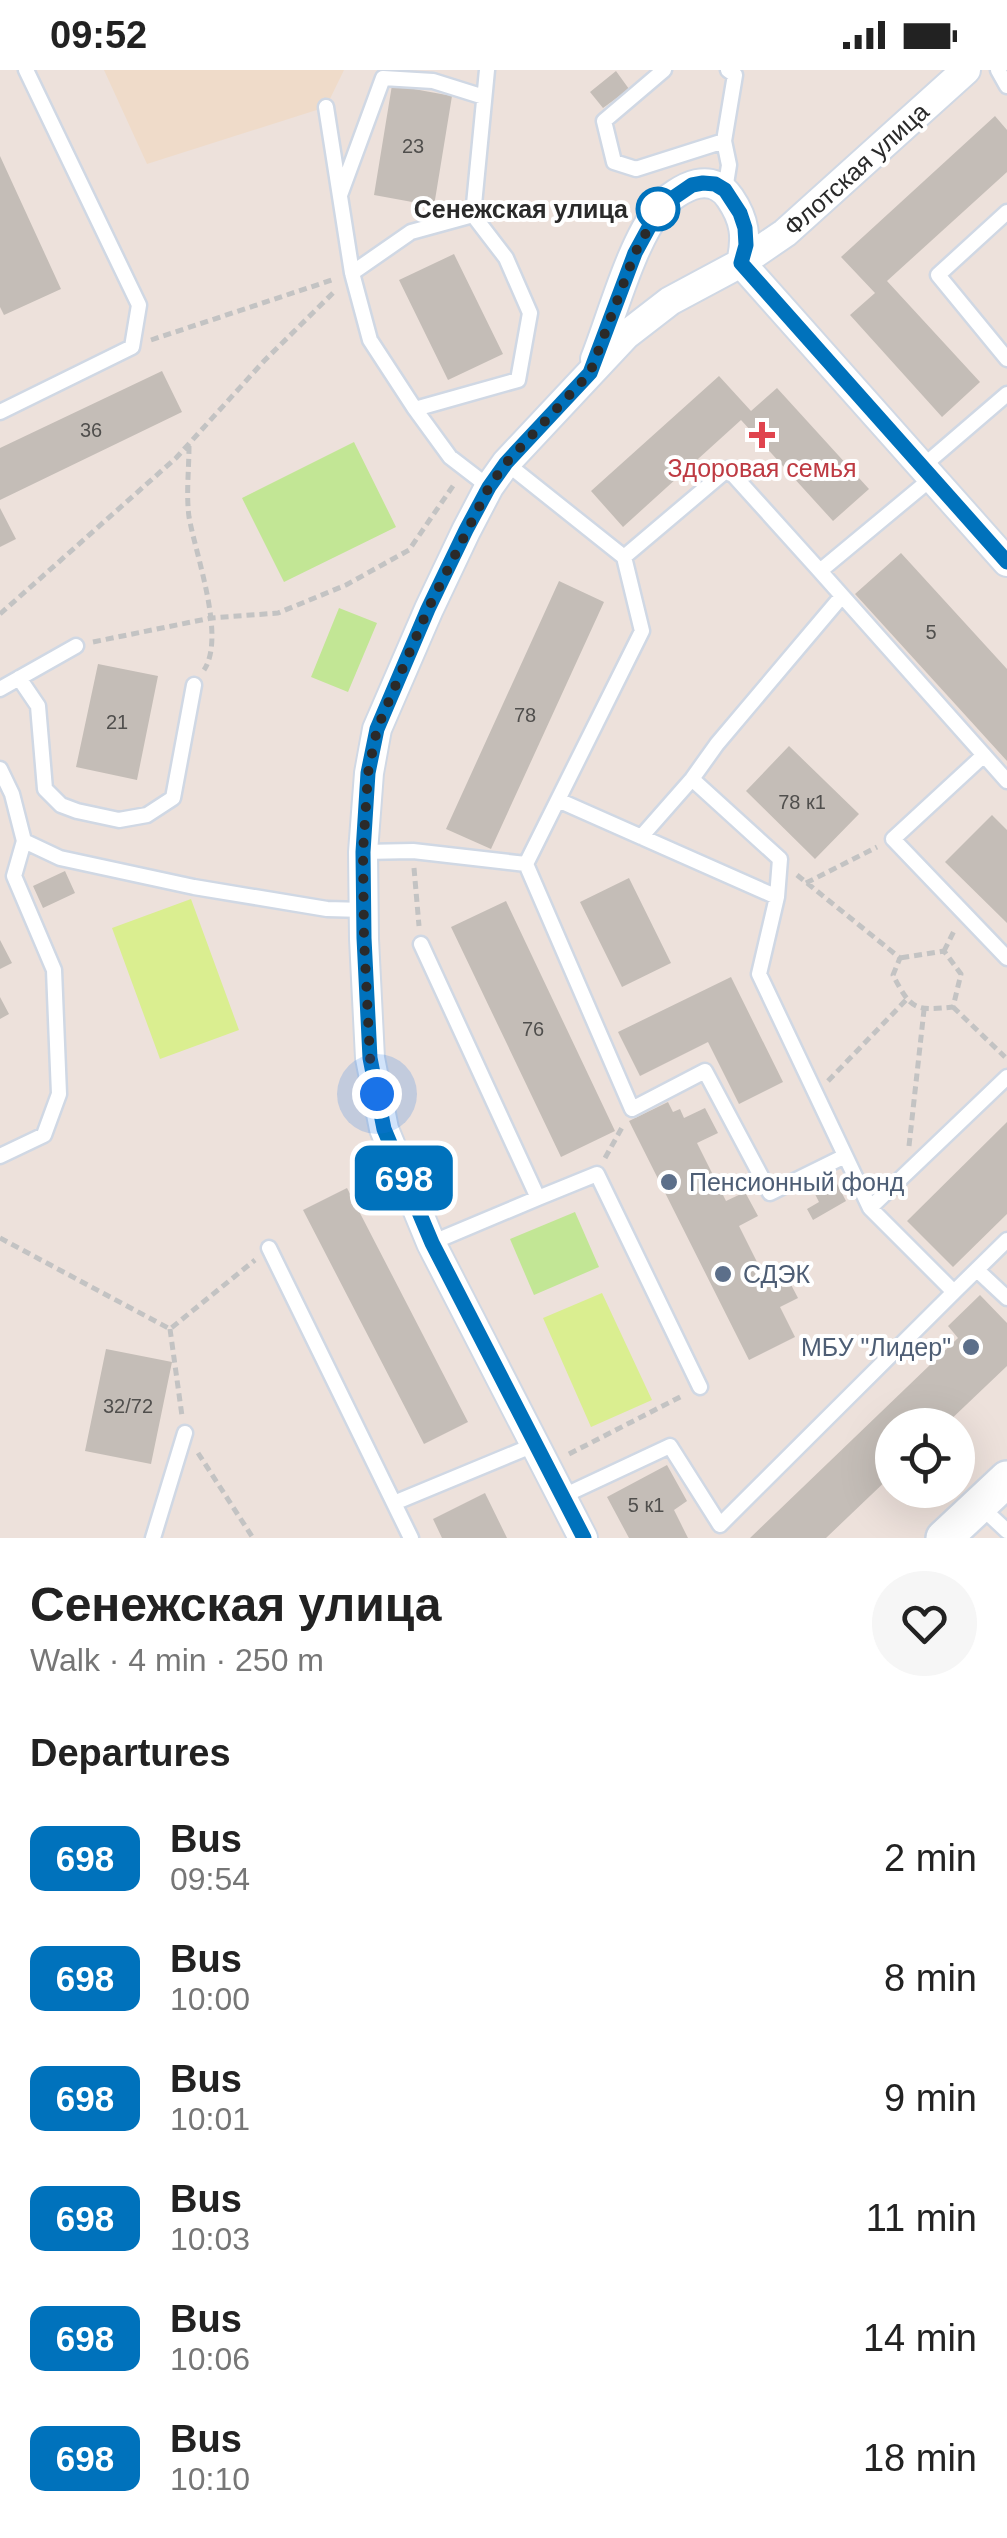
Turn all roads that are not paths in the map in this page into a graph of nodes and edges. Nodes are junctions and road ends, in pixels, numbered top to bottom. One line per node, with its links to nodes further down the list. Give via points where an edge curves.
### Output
1 (26, 70): 21 (lane, via 139,305 132,347)
2 (487, 70): 8 (lane)
3 (664, 70): 10 (lane, via 604,121 614,162 636,169)
4 (728, 70): 10 (lane, via 735,76)
5 (966, 70): 15 (street, Флотская улица, via 786,233)
6 (998, 70): 7 (lane)
7 (1007, 86)
8 (484, 98): 12 (lane, via 433,82 383,78); 14 (lane)
9 (326, 107): 12 (lane)
10 (724, 142): 11 (lane, via 730,166)
11 (725, 190): 15 (street, Флотская улица, via 745,228); 18 (street, Флотская улица, via 692,185 660,207 635,253)
12 (340, 196): 16 (lane)
13 (1007, 212): 17 (lane, via 938,274)
14 (474, 215): 16 (lane, via 411,232); 20 (lane, via 506,258 530,313 518,380)
15 (741, 263): 18 (street, Флотская улица, via 658,309); 23 (street)
16 (352, 274): 20 (lane, via 370,340)
17 (1007, 359)
18 (590, 373): 22 (street, Флотская улица)
19 (1007, 394): 23 (lane)
20 (415, 408): 24 (lane, via 450,457)
21 (0, 412)
22 (506, 463): 24 (street, Флотская улица); 25 (lane)
23 (927, 472): 26 (street); 27 (lane)
24 (489, 487): 40 (street, Флотская улица, via 377,729)
25 (624, 557): 27 (lane, via 728,469); 37 (lane, via 642,630)
26 (1007, 562)
27 (820, 571): 28 (lane)
28 (842, 596): 33 (lane); 35 (lane)
29 (76, 646): 30 (lane)
30 (19, 678): 31 (lane, via 38,706 45,789 61,804 119,820 147,816 172,798); 32 (lane)
31 (194, 685)
32 (0, 689)
33 (984, 755): 36 (lane); 45 (lane, via 893,838)
34 (0, 770): 39 (lane)
35 (692, 779): 38 (lane); 42 (lane, via 780,859)
36 (1007, 781)
37 (558, 800): 38 (lane); 41 (lane)
38 (641, 837): 42 (lane)
39 (24, 841): 43 (lane, via 60,858 194,886); 47 (lane, via 14,876 54,970 58,1094 44,1135)
40 (363, 852): 41 (lane); 43 (street, Флотская улица)
41 (526, 864): 48 (lane, via 632,1109 705,1072 770,1192)
42 (777, 898): 48 (lane, via 759,974)
43 (364, 910): 52 (street, Флотская улица, via 370,1058 384,1129)
44 (421, 944): 49 (lane)
45 (1007, 958)
46 (1007, 1077): 50 (lane)
47 (0, 1156)
48 (845, 1156): 50 (lane)
49 (538, 1198): 52 (lane); 57 (lane, via 597,1174)
50 (870, 1208): 55 (lane)
51 (1007, 1240): 54 (lane)
52 (432, 1243): 59 (street, Флотская улица)
53 (270, 1248): 62 (lane)
54 (977, 1270): 55 (lane); 56 (lane)
55 (954, 1292): 61 (lane, via 720,1525 670,1446)
56 (1007, 1298)
57 (700, 1387)
58 (185, 1433): 65 (lane)
59 (540, 1455): 61 (street, Флотская улица); 62 (lane)
60 (1007, 1479): 63 (street)
61 (562, 1497): 67 (street, Флотская улица)
62 (394, 1503): 66 (lane)
63 (979, 1506): 64 (lane); 68 (street)
64 (1007, 1531)
65 (153, 1538)
66 (410, 1538)
67 (584, 1538)
68 (944, 1538)

